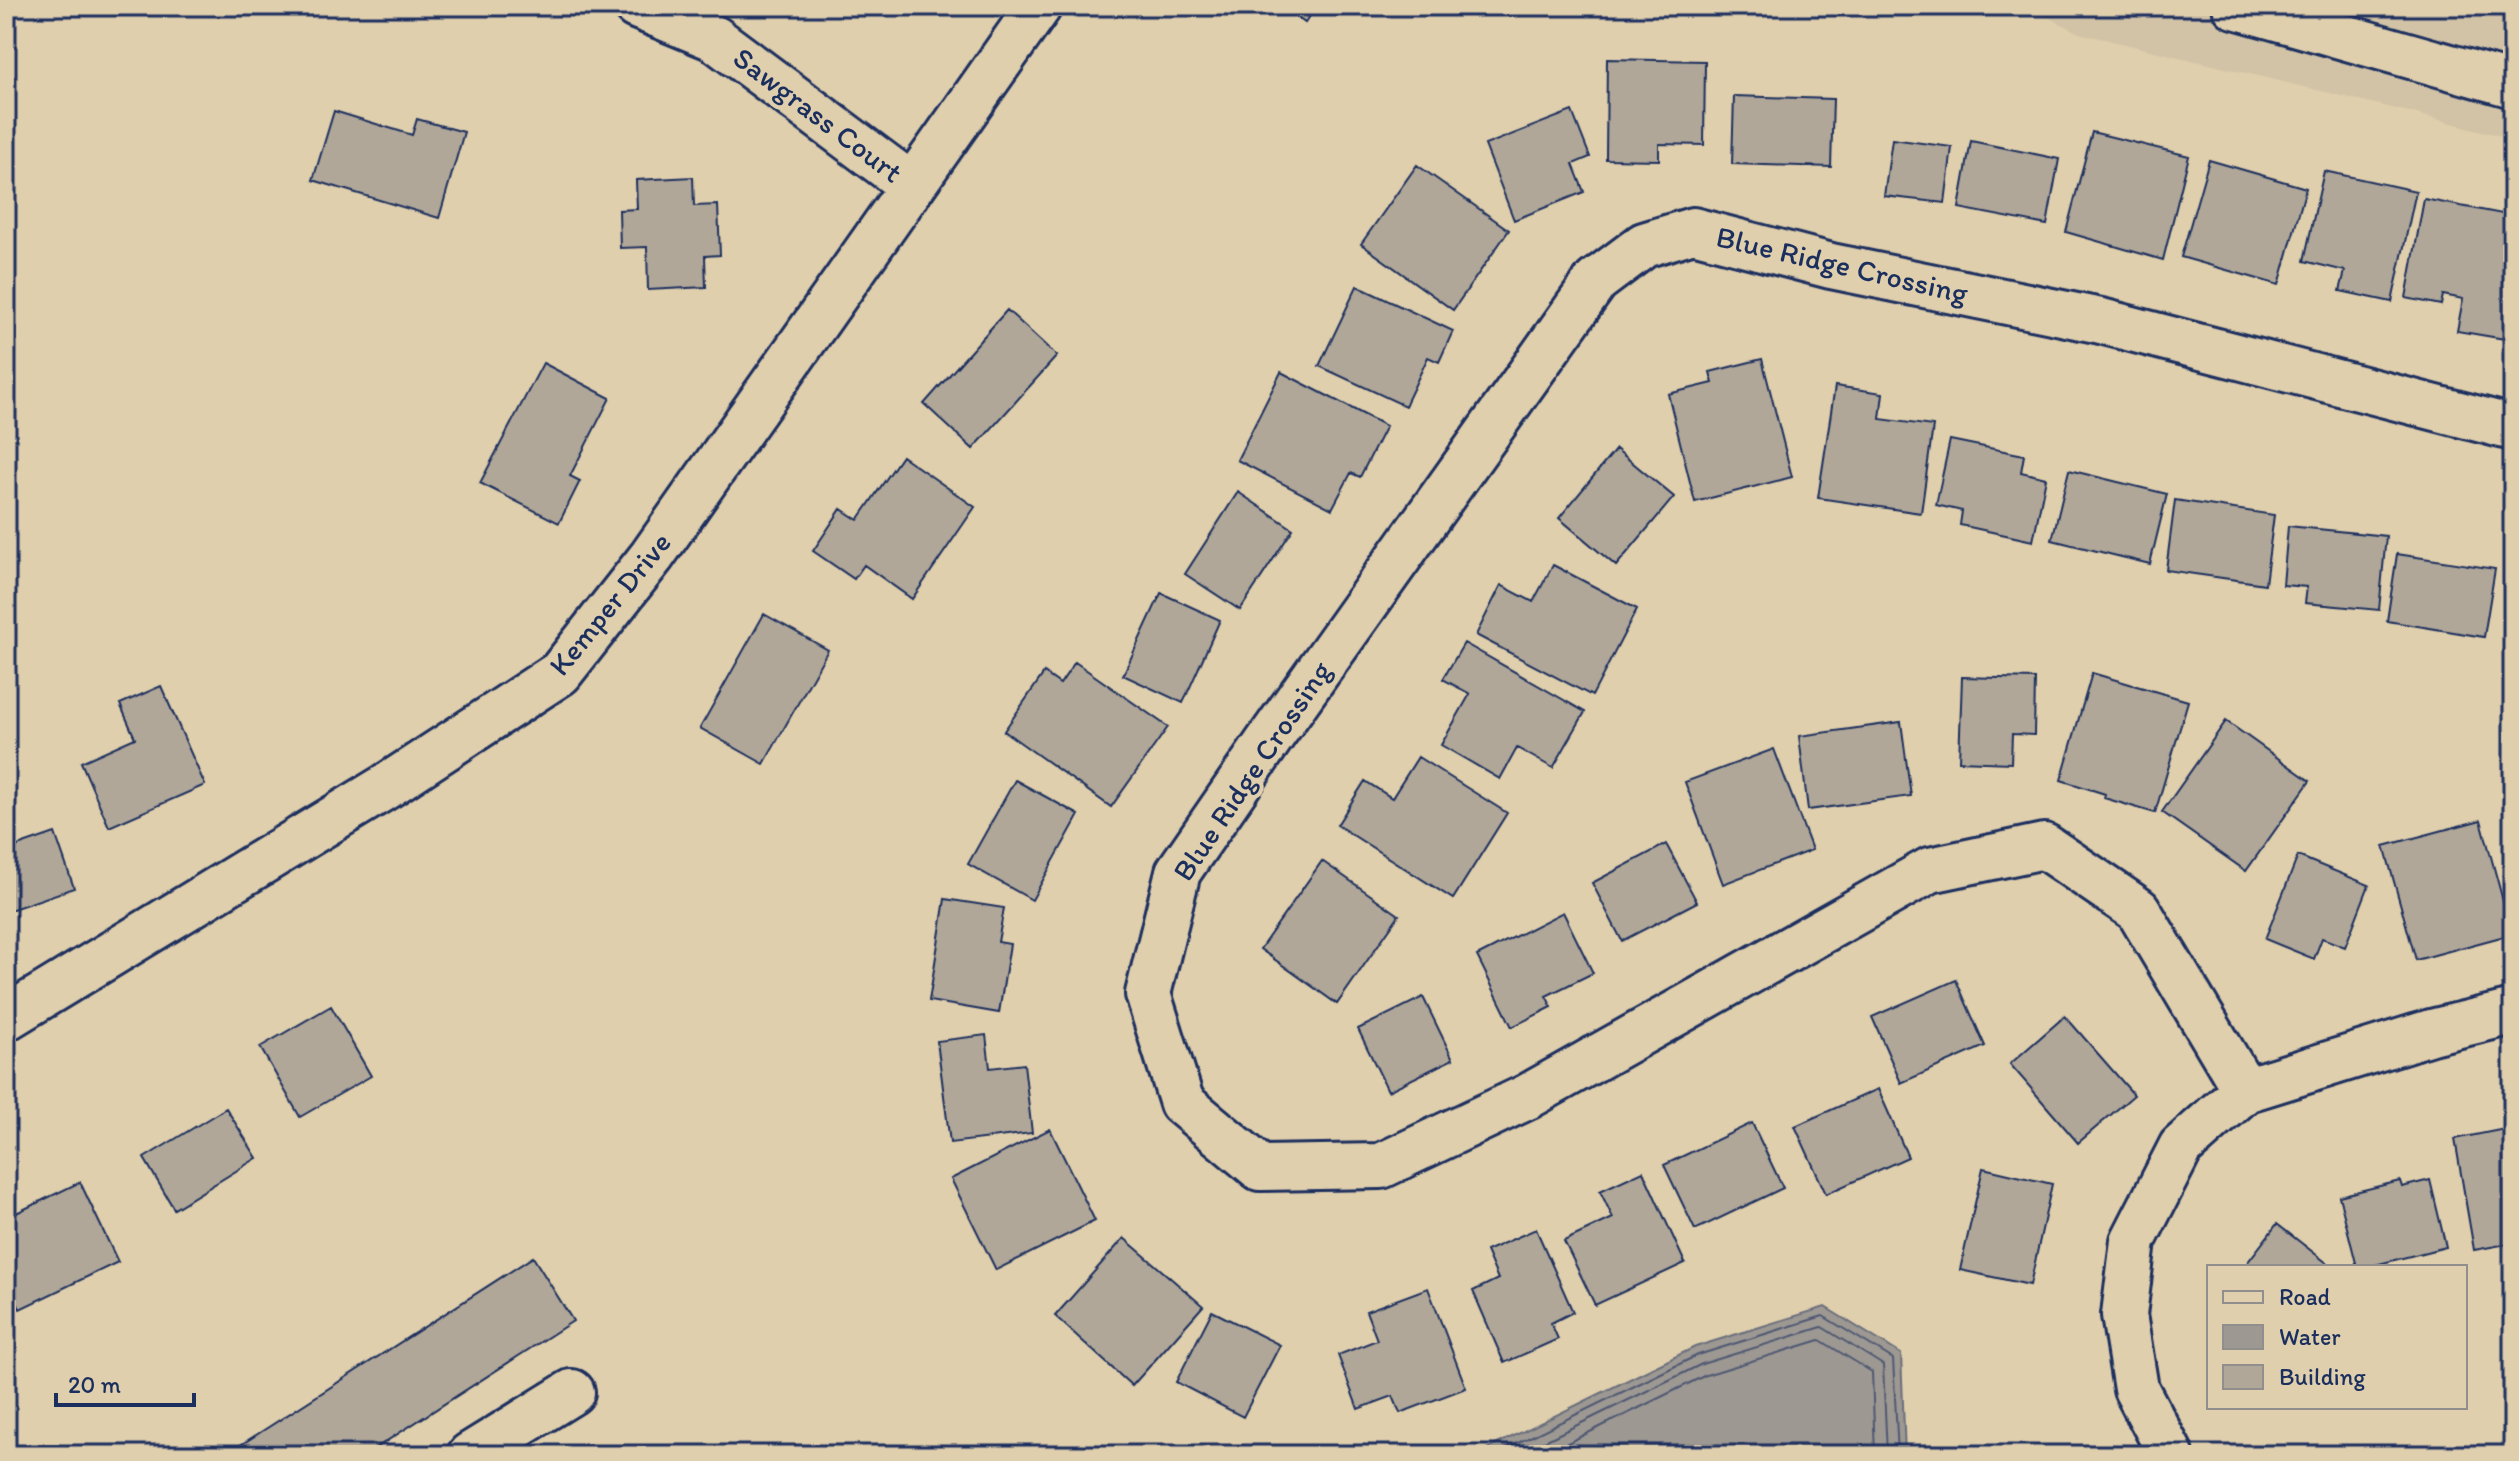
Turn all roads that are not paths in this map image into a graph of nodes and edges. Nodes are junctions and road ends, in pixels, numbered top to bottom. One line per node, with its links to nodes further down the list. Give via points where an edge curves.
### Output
1 (636, 6): 5 (street, Sawgrass Court, via 714,38)
2 (1039, 6): 5 (street, Kemper Drive)
3 (2235, 6): 4 (street)
4 (2513, 85)
5 (911, 185): 8 (street, Kemper Drive, via 652,556 560,673 387,786)
6 (2513, 428): 9 (street, Blue Ridge Crossing, via 2101,321 1831,266 1693,230 1644,245 1596,281 1178,872 1148,994 1182,1103 1260,1168 1381,1166 1527,1097 1930,870 2044,846 2138,910)
7 (2513, 1012): 9 (street)
8 (6, 1018)
9 (2245, 1090): 12 (street, via 2181,1147 2133,1241 2124,1315 2136,1389)
10 (572, 1392): 11 (street)
11 (470, 1455)
12 (2171, 1455)

